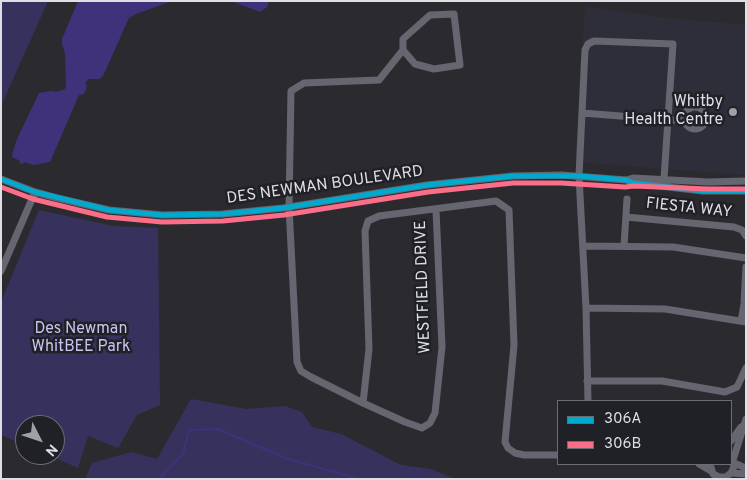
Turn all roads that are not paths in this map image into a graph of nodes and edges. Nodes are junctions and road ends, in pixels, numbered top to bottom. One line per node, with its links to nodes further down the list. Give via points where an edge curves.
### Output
1 (403, 50): 1 (street, via 403,39 430,15 454,14 460,65 434,69 415,64); 13 (street, via 379,80 304,83 291,91)
2 (582, 113): 3 (street); 3 (street, via 588,44 594,41 673,44); 5 (street)
3 (668, 119): 4 (street); 7 (street)
4 (685, 121)
5 (579, 176): 8 (street, DES NEWMAN BOULEVARD); 13 (street, DES NEWMAN BOULEVARD, via 513,176 427,185); 17 (street)
6 (1, 179): 11 (street, DES NEWMAN BOULEVARD)
7 (664, 179): 8 (street, DES NEWMAN BOULEVARD); 9 (street, DES NEWMAN BOULEVARD)
8 (626, 180): 10 (street, DES NEWMAN BOULEVARD, via 703,191)
9 (746, 182)
10 (746, 191)
11 (35, 192): 13 (street, DES NEWMAN BOULEVARD, via 109,210 162,215 223,214); 21 (street)
12 (626, 199): 15 (street, FIESTA WAY)
13 (290, 207): 27 (street, WESTFIELD DRIVE, via 298,366 311,377)
14 (436, 209): 27 (street, via 378,216 368,221 365,231 369,349); 27 (street, WESTFIELD DRIVE, via 442,347 435,413 430,423 422,428); 30 (street, WESTFIELD DRIVE, via 496,201 509,210 514,345 505,442 514,453)
15 (626, 217): 16 (street, FIESTA WAY, via 734,227); 18 (street, FIESTA WAY)
16 (746, 236)
17 (583, 246): 18 (street); 22 (street)
18 (624, 246): 19 (street, via 673,246)
19 (746, 258)
20 (746, 267): 23 (street)
21 (1, 271)
22 (586, 308): 23 (street, via 665,308); 25 (street)
23 (743, 322)
24 (746, 368): 25 (street, via 737,387 725,392 662,381)
25 (587, 381): 26 (street)
26 (588, 400)
27 (363, 403)
28 (745, 421): 29 (street); 31 (street)
29 (732, 440)
30 (557, 455)
31 (732, 460): 33 (street)
32 (701, 465): 34 (street)
33 (746, 468)
34 (713, 472): 36 (street, via 719,477)
35 (746, 474): 36 (street)
36 (727, 476)

